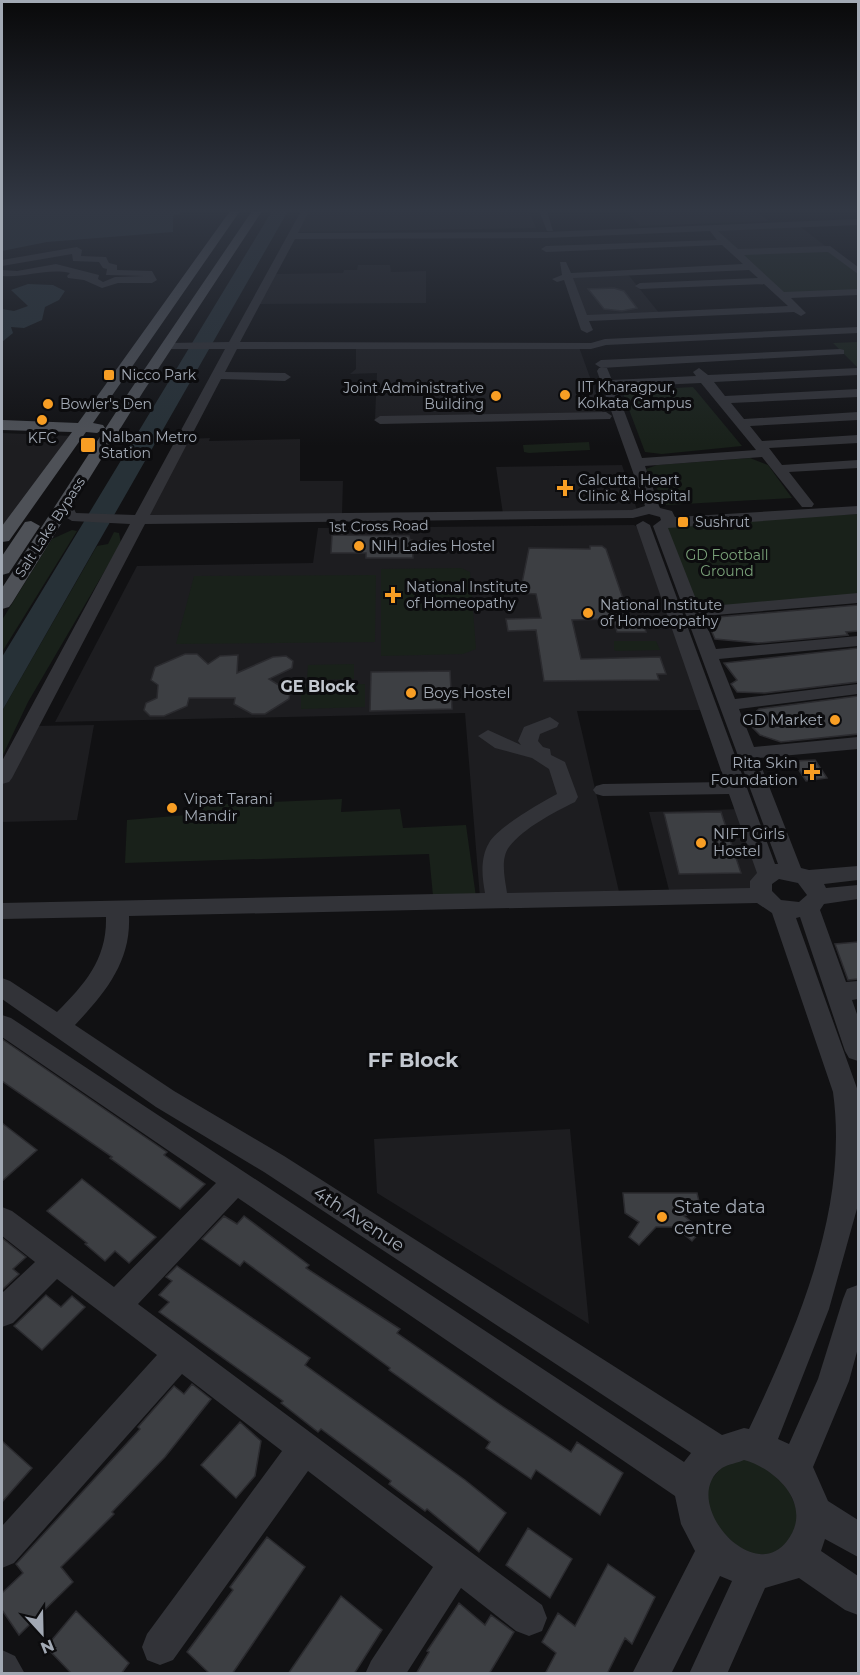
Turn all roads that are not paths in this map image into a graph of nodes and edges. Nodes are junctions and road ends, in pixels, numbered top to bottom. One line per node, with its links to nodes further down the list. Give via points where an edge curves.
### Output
1 (188, 289): 21 (main road, Salt Lake Bypass)
2 (192, 289): 21 (main road, Salt Lake Bypass)
3 (197, 289): 21 (main road, Salt Lake Bypass)
4 (263, 289): 20 (street)
5 (566, 289): 19 (street)
6 (568, 289): 15 (street)
7 (642, 289): 11 (street)
8 (691, 289): 11 (street)
9 (773, 289): 12 (street)
10 (858, 292): 12 (street)
11 (646, 294): 14 (street)
12 (778, 296): 13 (street)
13 (796, 309): 14 (street); 16 (street)
14 (663, 315): 15 (street)
15 (583, 318): 19 (street)
16 (818, 328): 17 (street); 18 (street)
17 (858, 328): 18 (street)
18 (783, 332): 19 (street)
19 (586, 341): 20 (street); 24 (street); 33 (street)
20 (234, 344): 21 (street); 26 (street)
21 (154, 346): 39 (main road, Salt Lake Bypass); 45 (main road, Salt Lake Bypass)
22 (840, 352): 23 (street)
23 (689, 359): 24 (street); 28 (street)
24 (601, 364): 29 (street)
25 (858, 370): 28 (street)
26 (218, 375): 27 (street); 52 (street)
27 (285, 377)
28 (705, 379): 29 (street); 31 (street)
29 (608, 384): 35 (street)
30 (858, 393): 31 (street)
31 (722, 400): 36 (street)
32 (858, 416): 36 (street)
33 (607, 419): 34 (street); 35 (street); 49 (street)
34 (380, 420)
35 (622, 422): 42 (street)
36 (741, 423): 41 (street)
37 (2, 425): 39 (main road)
38 (2, 431): 39 (main road)
39 (88, 431): 45 (main road, Salt Lake Bypass)
40 (858, 439): 41 (street)
41 (762, 449): 42 (street); 44 (street)
42 (637, 462): 49 (street)
43 (858, 464): 44 (street)
44 (778, 469): 47 (street)
45 (53, 494): 50 (street); 53 (main road, Salt Lake Bypass); 54 (main road, Salt Lake Bypass); 55 (main road, Salt Lake Bypass)
46 (858, 501): 47 (street, 1st Cross Road)
47 (807, 504): 49 (street, 1st Cross Road)
48 (858, 510): 49 (street, 1st Cross Road)
49 (650, 518): 51 (street, 1st Cross Road); 58 (street); 65 (street)
50 (74, 523): 52 (street); 53 (street)
51 (265, 523): 52 (street, 1st Cross Road); 52 (street, 1st Cross Road, via 162,520)
52 (131, 524): 70 (street)
53 (43, 538): 57 (main road, Salt Lake Bypass)
54 (2, 540)
55 (2, 568)
56 (858, 598): 58 (street)
57 (2, 603)
58 (693, 612): 60 (street)
59 (858, 641): 60 (street)
60 (709, 655): 62 (street)
61 (858, 689): 62 (street)
62 (728, 705): 67 (street)
63 (550, 723): 68 (street, via 531,731 528,741)
64 (488, 736): 68 (street, via 526,754)
65 (720, 740): 67 (street); 71 (street)
66 (858, 743): 67 (street)
67 (744, 746): 74 (street)
68 (537, 753): 69 (street); 76 (street, via 558,766 568,797 539,812 498,845 492,871)
69 (559, 753)
70 (2, 778)
71 (737, 788): 72 (street); 74 (street)
72 (603, 790)
73 (858, 873): 74 (street)
74 (791, 891): 75 (street); 76 (street); 80 (street); 95 (street, via 846,1092 854,1152 842,1228 796,1362)
75 (858, 892)
76 (498, 901): 77 (street)
77 (117, 909): 78 (street); 82 (street, via 119,932 103,980)
78 (2, 911)
79 (2, 987): 82 (street, 4th Avenue)
80 (848, 991): 83 (street)
81 (2, 1025): 85 (street)
82 (60, 1025): 84 (street, 4th Avenue)
83 (858, 1052)
84 (165, 1099): 85 (street); 96 (street, 4th Avenue, via 274,1164)
85 (142, 1120): 86 (street)
86 (235, 1182): 90 (street); 98 (street)
87 (2, 1220): 88 (street)
88 (56, 1261): 90 (street); 91 (street)
89 (858, 1299): 93 (street)
90 (116, 1306): 92 (street)
91 (2, 1313)
92 (179, 1354): 94 (street); 102 (street)
93 (850, 1356): 97 (street)
94 (304, 1448): 104 (street); 108 (street)
95 (758, 1448): 96 (street, via 744,1444 724,1446); 97 (street, via 788,1463)
96 (717, 1451): 98 (street, via 698,1468)
97 (794, 1471): 99 (street)
98 (692, 1488): 101 (street, via 692,1509 701,1531)
99 (812, 1511): 100 (street); 103 (street, via 808,1545)
100 (858, 1540)
101 (715, 1549): 105 (street, via 742,1569); 112 (street)
102 (2, 1551)
103 (799, 1557): 105 (street, via 780,1569); 106 (street)
104 (457, 1562): 107 (street); 111 (street)
105 (755, 1571): 113 (street)
106 (858, 1597)
107 (529, 1618)
108 (160, 1647)
109 (2, 1669): 110 (street)
110 (6, 1674)
111 (384, 1674)
112 (651, 1674)
113 (708, 1674)

